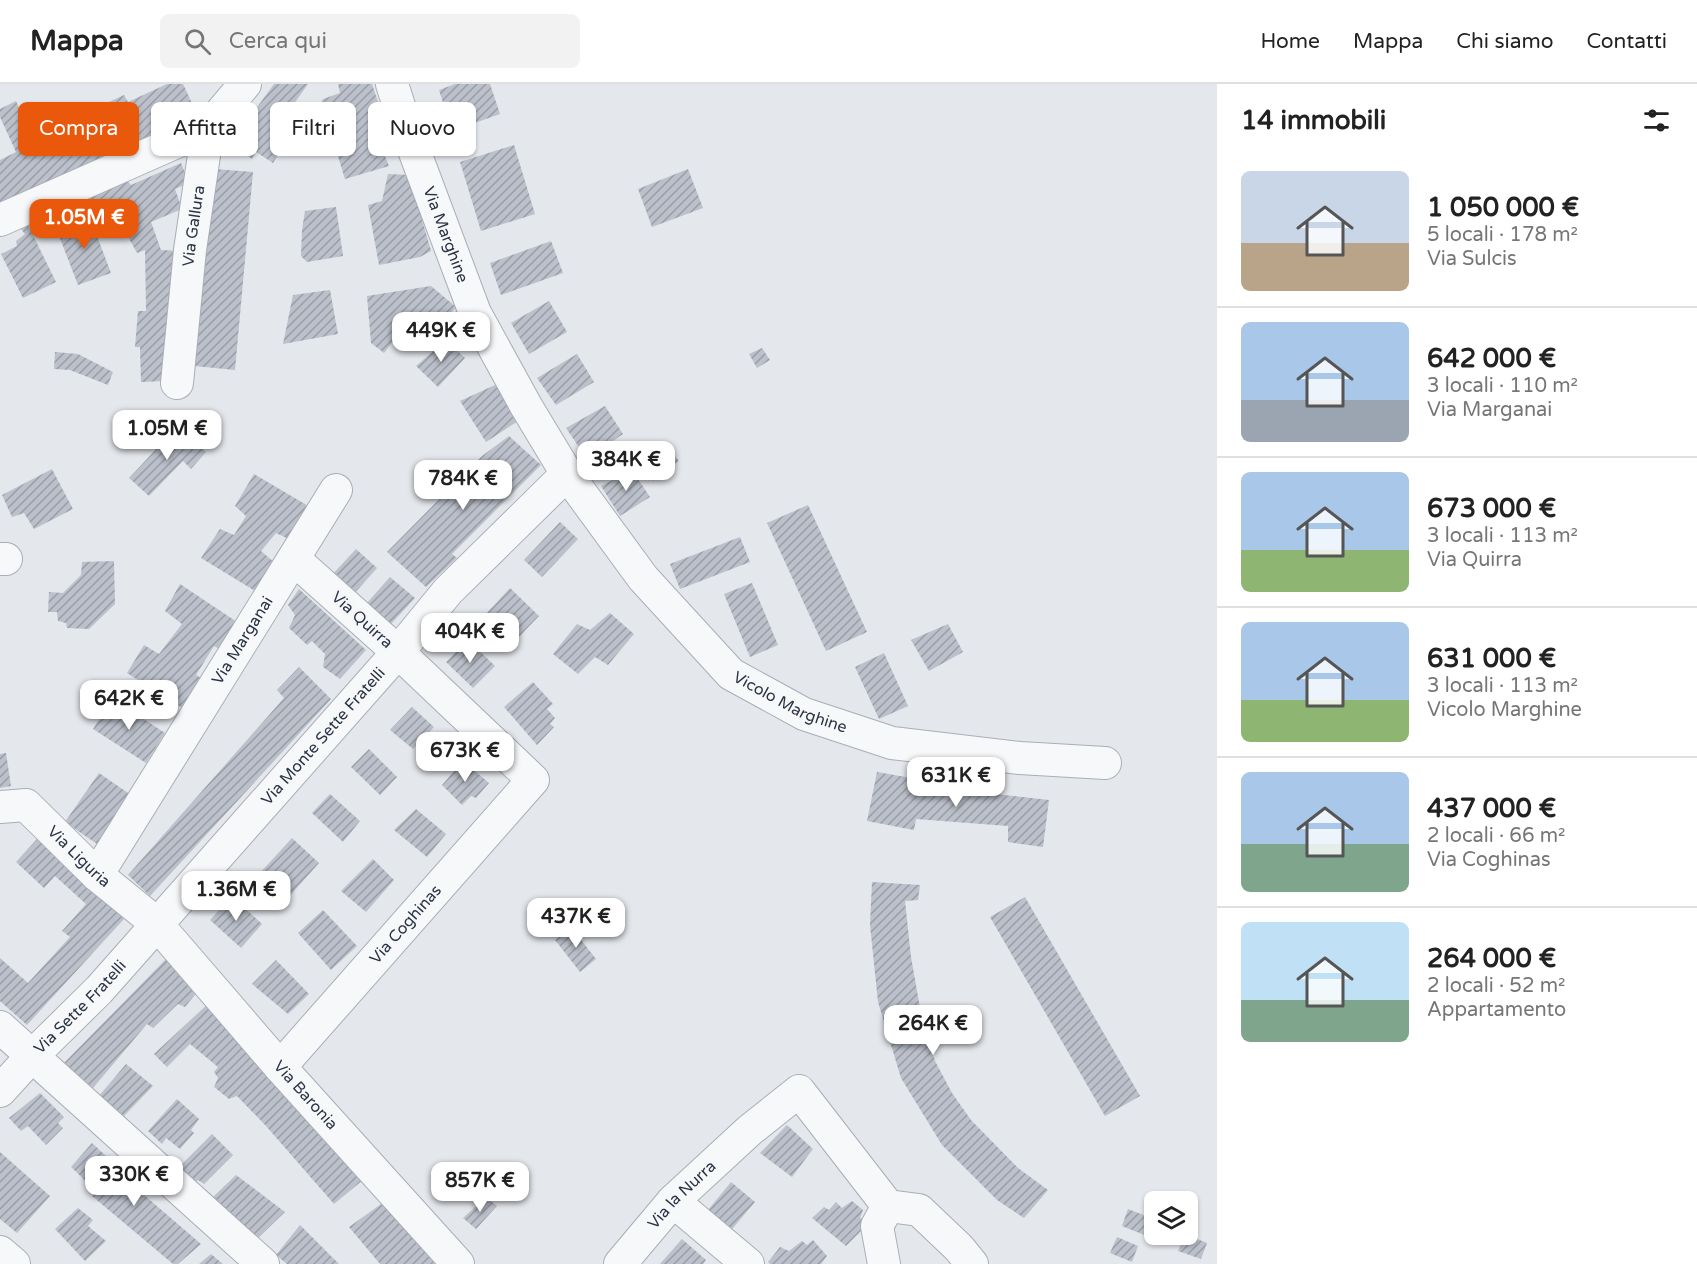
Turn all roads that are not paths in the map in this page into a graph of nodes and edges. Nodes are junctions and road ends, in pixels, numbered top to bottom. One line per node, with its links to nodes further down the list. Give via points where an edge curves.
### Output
1 (245, 84): 3 (street)
2 (392, 84): 8 (street, Via Marghine, via 475,314)
3 (230, 102)
4 (151, 153): 6 (street)
5 (204, 156): 7 (street, Via Gallura)
6 (0, 220)
7 (177, 383)
8 (567, 474): 11 (street, Via Monte Sette Fratelli, via 448,591); 12 (street, Vicolo Marghine, via 643,578 731,674 804,714 892,743)
9 (336, 490): 10 (street, Via Marganai)
10 (295, 560): 11 (street, Via Quirra); 15 (street, Via Marganai)
11 (398, 652): 13 (street, Via Quirra); 16 (street, Via Monte Sette Fratelli)
12 (1105, 763)
13 (533, 780): 19 (street, Via Coghinas)
14 (0, 807): 15 (street, Via Liguria, via 26,804)
15 (97, 875): 16 (street, Via Liguria)
16 (156, 923): 18 (street, Via Sette Fratelli, via 99,990); 19 (street, Via Baronia)
17 (0, 1027): 18 (street)
18 (32, 1056): 20 (street, Via Sette Fratelli); 25 (street)
19 (280, 1067): 26 (street, Via Baronia)
20 (0, 1091)
21 (673, 1201): 22 (street, Via la Nurra, via 799,1091); 27 (street, Via la Nurra); 28 (street)
22 (888, 1206): 29 (street, via 877,1226); 30 (street, via 919,1210)
23 (0, 1252): 24 (street)
24 (14, 1264)
25 (263, 1264)
26 (458, 1264)
27 (620, 1264)
28 (748, 1264)
29 (884, 1264)
30 (972, 1264)

